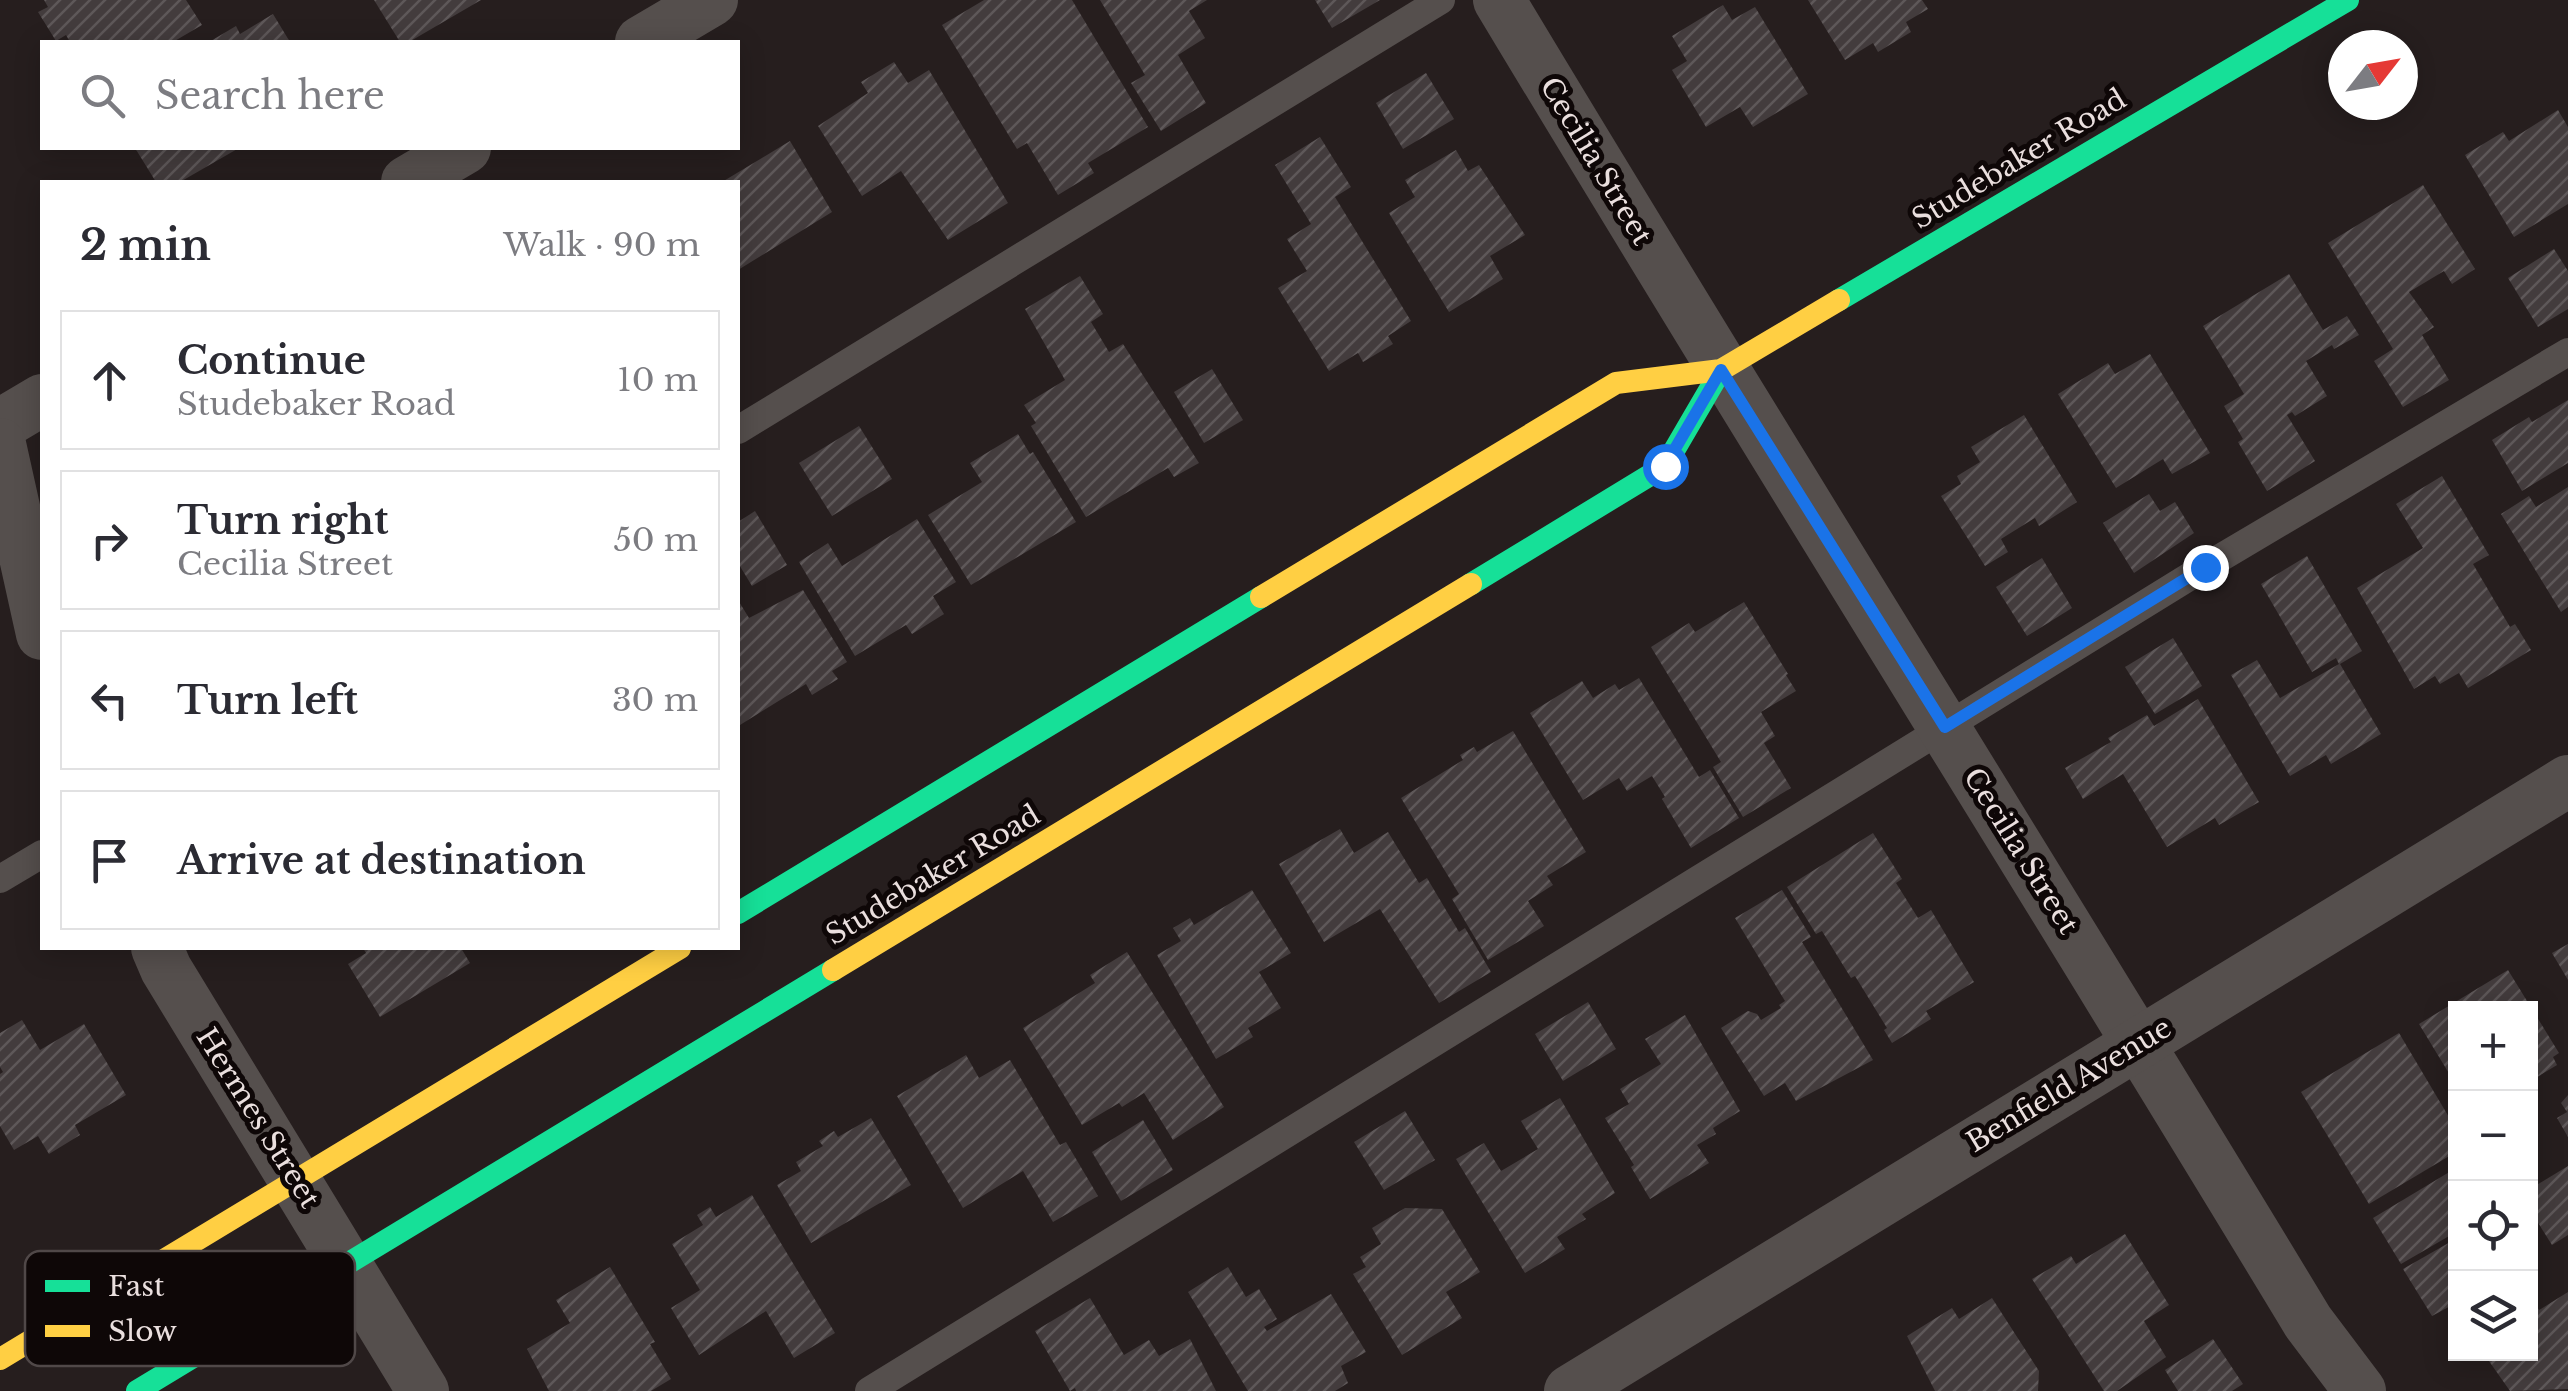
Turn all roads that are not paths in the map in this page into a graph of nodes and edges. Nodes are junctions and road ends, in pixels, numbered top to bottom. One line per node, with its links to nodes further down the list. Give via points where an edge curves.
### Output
1 (1441, 0): 12 (lane)
2 (1499, 0): 9 (street, Cecilia Street)
3 (2348, 0): 9 (main road, Studebaker Road)
4 (695, 4): 5 (street)
5 (645, 40)
6 (463, 150): 7 (street)
7 (410, 180)
8 (2568, 352): 15 (lane)
9 (1721, 370): 15 (street, Cecilia Street); 19 (main road, Studebaker Road, via 1616,382); 26 (main road, Studebaker Road, via 1665,466)
10 (40, 401): 11 (street)
11 (0, 425)
12 (740, 429)
13 (0, 444): 14 (street)
14 (40, 625)
15 (1945, 727): 22 (street, Cecilia Street); 33 (lane)
16 (2568, 781): 22 (street, Benfield Avenue)
17 (40, 855): 18 (lane)
18 (0, 879)
19 (740, 912)
20 (158, 950): 23 (street, Hermes Street)
21 (677, 950): 23 (main road)
22 (2139, 1042): 34 (street, Benfield Avenue); 35 (street, Cecilia Street, via 2308,1322)
23 (296, 1180): 24 (main road); 25 (street, Hermes Street)
24 (179, 1251)
25 (339, 1251)
26 (355, 1262)
27 (355, 1278): 32 (street, Hermes Street)
28 (25, 1344): 29 (main road)
29 (0, 1359)
30 (179, 1366): 31 (main road, Studebaker Road)
31 (137, 1391)
32 (423, 1391)
33 (870, 1391)
34 (1570, 1391)
35 (2360, 1391)

